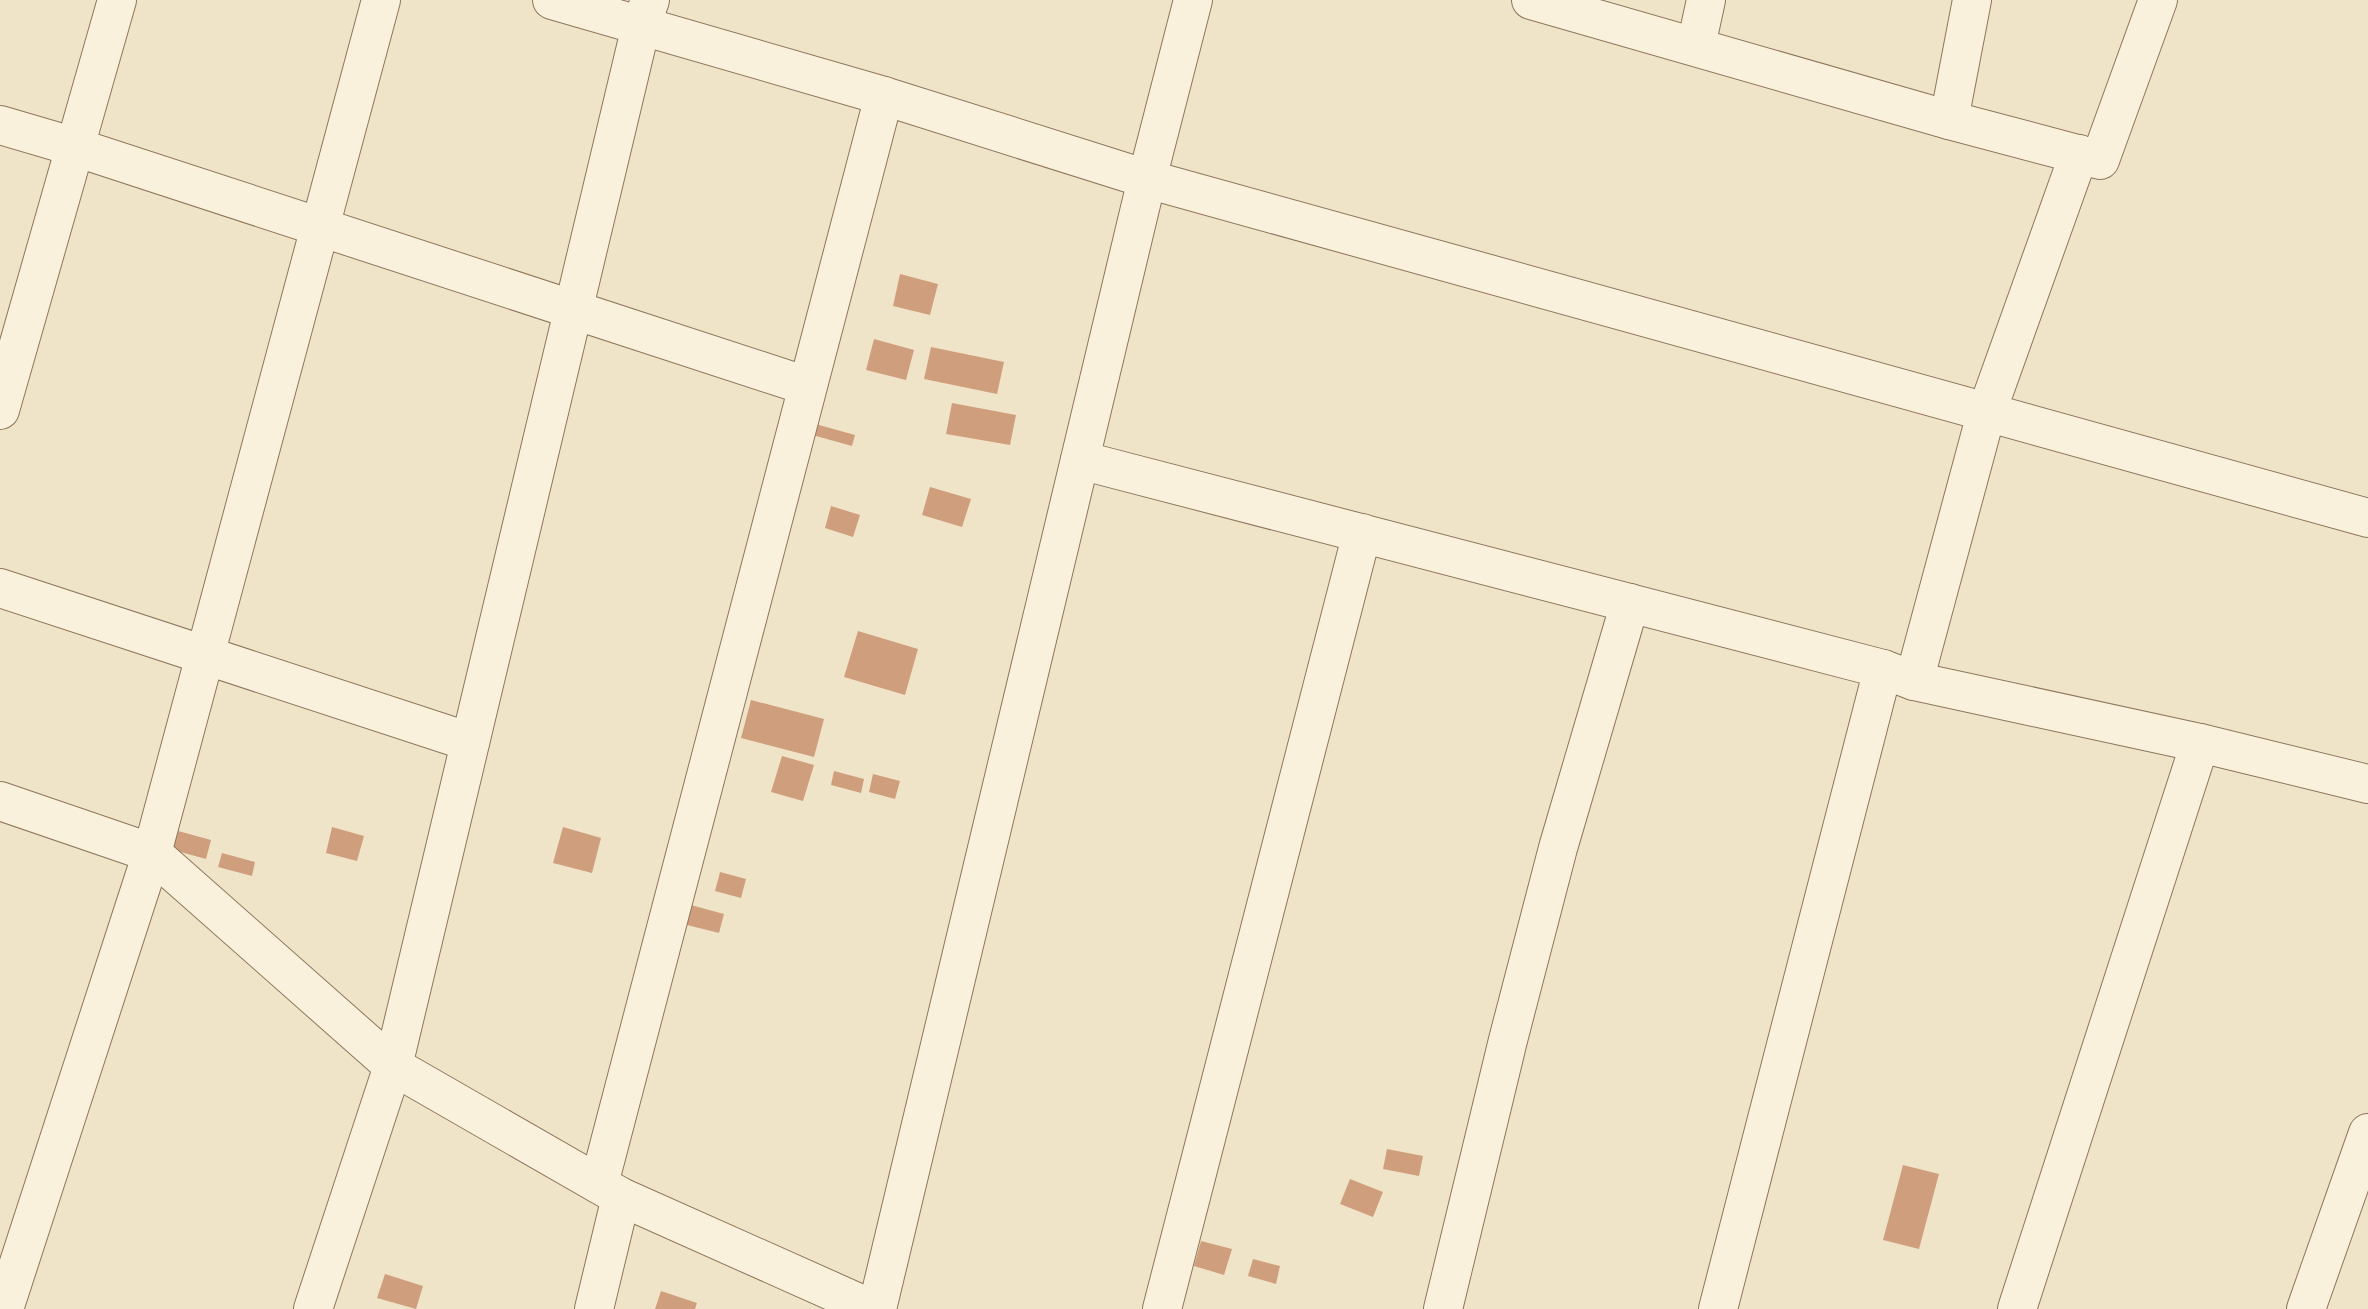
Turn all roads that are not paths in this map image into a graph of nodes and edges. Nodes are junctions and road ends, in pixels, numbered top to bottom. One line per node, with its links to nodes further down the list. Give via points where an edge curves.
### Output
1 (117, 0): 14 (street)
2 (381, 0): 17 (street)
3 (552, 0): 9 (street)
4 (1193, 0): 16 (street)
5 (1531, 0): 10 (street)
6 (1706, 0): 10 (street)
7 (1972, 0): 12 (street)
8 (2158, 0): 15 (street)
9 (645, 13): 11 (street); 18 (street)
10 (1696, 46): 12 (street)
11 (884, 96): 16 (street); 19 (street)
12 (1949, 120): 15 (street)
13 (0, 125): 14 (street)
14 (75, 147): 17 (street); 20 (street)
15 (2090, 156): 21 (street)
16 (1147, 178): 21 (street); 22 (street)
17 (320, 227): 18 (street); 27 (street)
18 (574, 309): 19 (street); 29 (street)
19 (807, 386): 36 (street)
20 (0, 410)
21 (1986, 414): 23 (street); 28 (street)
22 (1080, 460): 24 (street); 40 (street)
23 (2368, 518)
24 (1362, 533): 26 (street); 41 (street)
25 (0, 588): 27 (street)
26 (1630, 603): 28 (street); 42 (street, via 1558,848)
27 (204, 657): 29 (street); 33 (street)
28 (1899, 675): 30 (street); 43 (street)
29 (470, 742): 34 (street)
30 (2200, 743): 31 (street); 44 (street)
31 (2368, 784)
32 (0, 801): 33 (street)
33 (152, 853): 34 (street); 37 (street)
34 (393, 1066): 36 (street); 38 (street)
35 (2368, 1133): 45 (street)
36 (610, 1190): 39 (street); 40 (street)
37 (4, 1309)
38 (313, 1309)
39 (594, 1309)
40 (875, 1309)
41 (1163, 1309)
42 (1443, 1309)
43 (1718, 1309)
44 (2017, 1309)
45 (2306, 1309)

